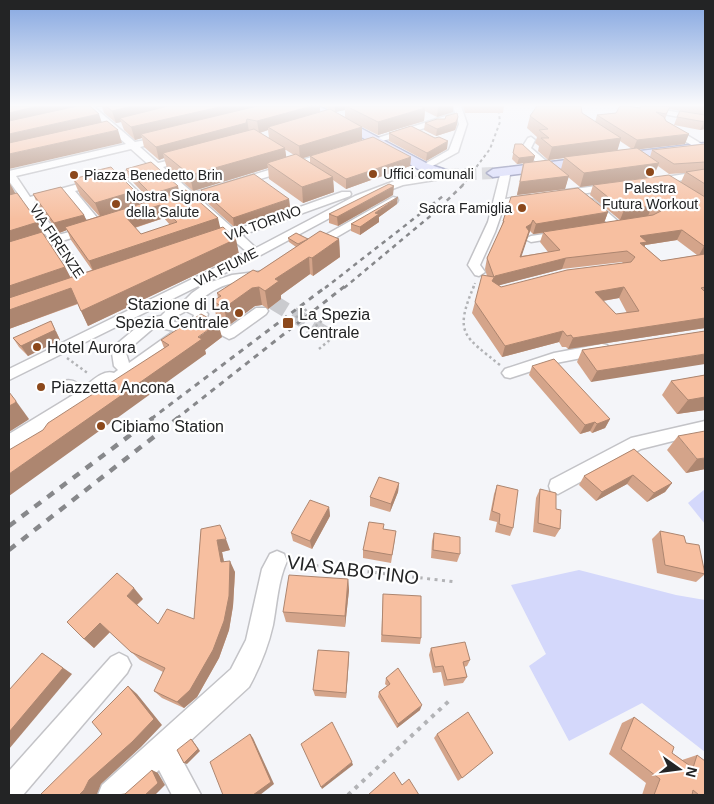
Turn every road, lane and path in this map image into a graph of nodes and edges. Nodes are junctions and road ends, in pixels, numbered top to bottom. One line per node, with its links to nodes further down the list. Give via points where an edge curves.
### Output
1 (128, 144): 8 (street)
2 (141, 144): 8 (street)
3 (364, 144): 15 (street)
4 (381, 144): 18 (main road)
5 (441, 144): 11 (street)
6 (455, 144): 11 (street)
7 (528, 144): 17 (street, via 526,149)
8 (131, 146): 16 (street); 21 (street)
9 (617, 146): 13 (street)
10 (704, 148): 13 (main road)
11 (454, 150): 18 (street)
12 (192, 156): 16 (street)
13 (631, 156): 17 (main road); 27 (street)
14 (288, 158): 15 (street)
15 (298, 164): 19 (street); 25 (street)
16 (154, 166): 24 (street); 35 (street)
17 (548, 167): 20 (main road); 29 (street)
18 (425, 168): 22 (main road); 26 (street, via 426,173)
19 (309, 170)
20 (498, 172): 38 (street, via 505,175)
21 (9, 174): 37 (street, VIA FIRENZE)
22 (447, 175): 26 (street, VIA FIUME)
23 (698, 175): 27 (street)
24 (118, 176): 32 (street); 35 (street, via 154,209)
25 (257, 177): 31 (street); 35 (street)
26 (414, 180): 47 (street, VIA FIUME, via 390,185 359,198)
27 (668, 180): 28 (street); 33 (street)
28 (641, 183)
29 (570, 185): 30 (street); 38 (street, via 544,196); 40 (street)
30 (623, 186)
31 (271, 188)
32 (68, 190): 37 (street); 45 (street, via 103,225)
33 (683, 190)
34 (342, 191): 43 (street, VIA TORINO)
35 (190, 198): 43 (street)
36 (393, 200): 48 (street)
37 (30, 201): 39 (street); 45 (street, VIA FIRENZE)
38 (500, 203): 51 (street, via 474,265)
39 (9, 206)
40 (621, 225): 41 (street)
41 (600, 228)
42 (573, 232): 44 (street)
43 (232, 235): 46 (street, VIA TORINO); 47 (street)
44 (531, 239)
45 (56, 240): 49 (street); 52 (street, VIA FIRENZE)
46 (196, 247)
47 (255, 253): 66 (street, VIA FIUME)
48 (300, 253)
49 (9, 254)
50 (277, 268): 54 (street, via 261,277 219,283 191,300)
51 (479, 272): 67 (path, via 463,330 466,337)
52 (87, 285)
53 (273, 302): 58 (street, via 266,312 260,312 229,334)
54 (186, 308): 57 (street, via 171,313); 60 (street, via 201,314 199,321)
55 (307, 309): 59 (path)
56 (323, 320): 62 (path)
57 (168, 323): 60 (street, via 179,329); 69 (street, via 160,339)
58 (211, 324)
59 (287, 324)
60 (190, 327): 69 (street)
61 (339, 332): 64 (path)
62 (307, 333)
63 (615, 347): 67 (street, via 554,358)
64 (319, 349)
65 (67, 358): 68 (path)
66 (10, 373)
67 (510, 373)
68 (95, 379)
69 (48, 425): 71 (street, via 34,426); 72 (street, via 46,437)
70 (705, 427): 73 (street, via 637,443)
71 (9, 443)
72 (9, 460)
73 (558, 486)
74 (277, 561): 75 (path, VIA SABOTINO); 78 (street, VIA SABOTINO, via 272,569 249,665 240,678)
75 (456, 582)
76 (119, 665): 79 (street)
77 (450, 700): 82 (path)
78 (163, 750): 80 (street, VIA SABOTINO); 81 (street)
79 (9, 790)
80 (112, 795)
81 (187, 795)
82 (348, 795)

